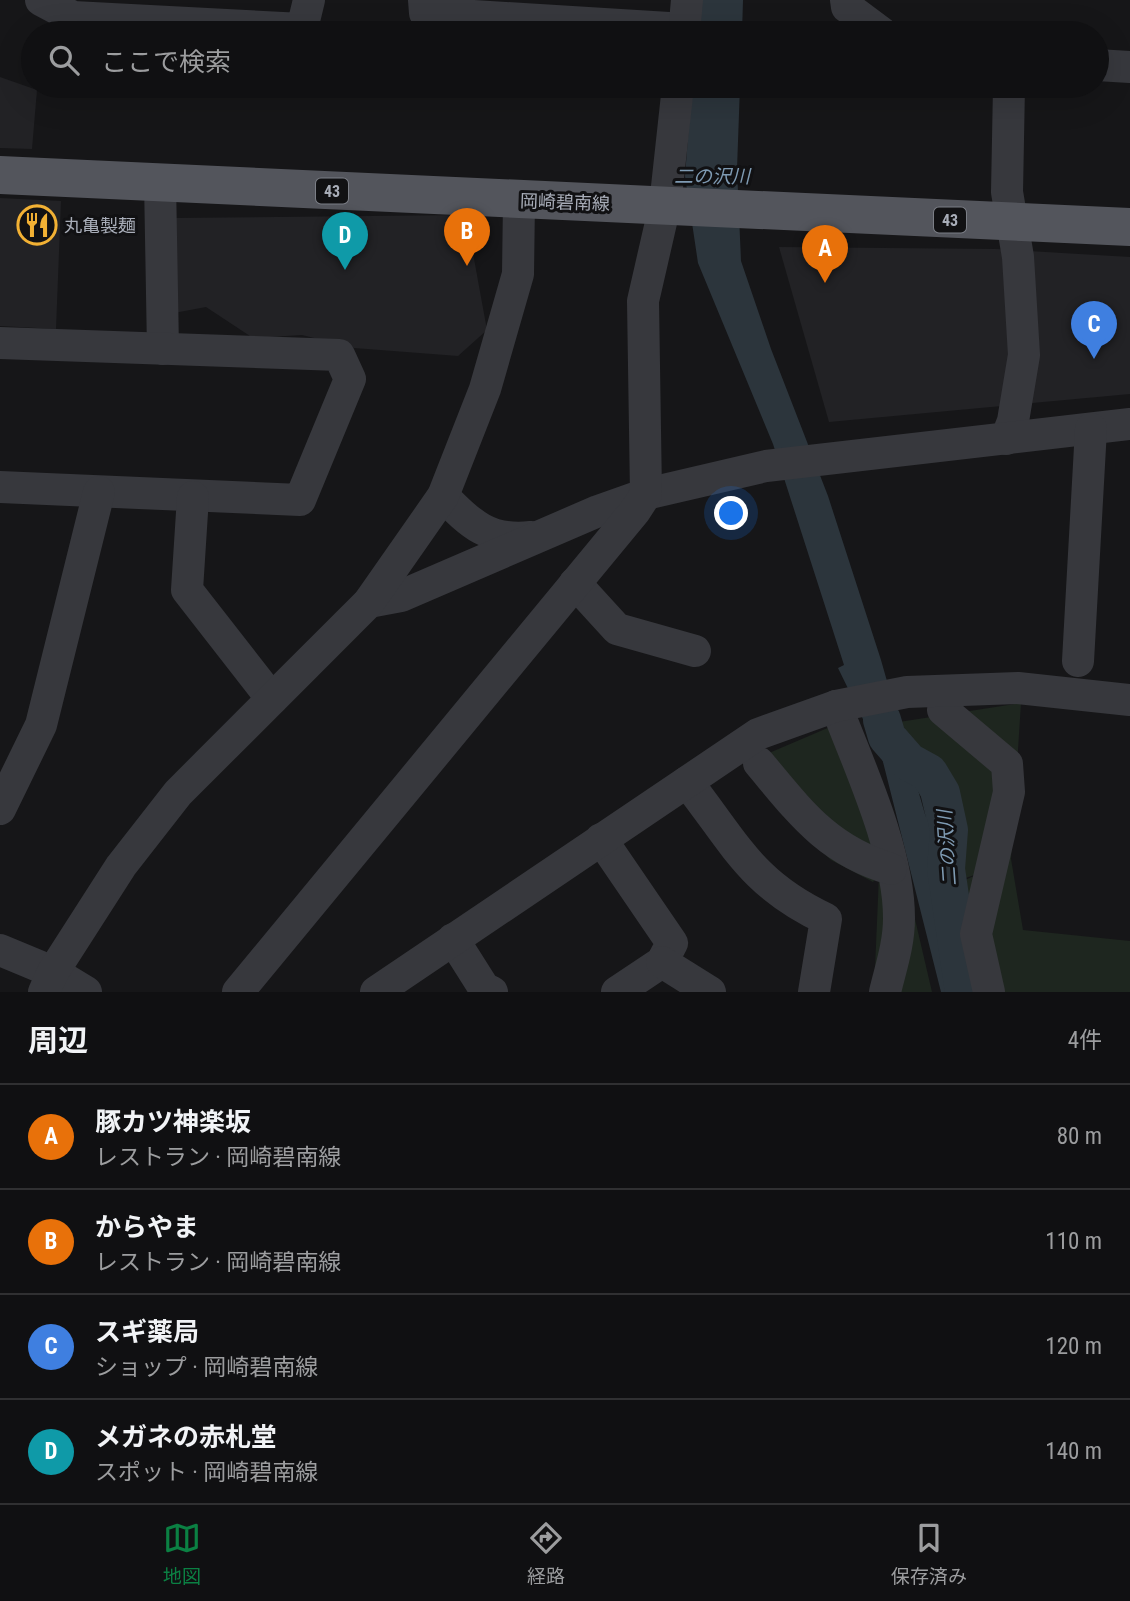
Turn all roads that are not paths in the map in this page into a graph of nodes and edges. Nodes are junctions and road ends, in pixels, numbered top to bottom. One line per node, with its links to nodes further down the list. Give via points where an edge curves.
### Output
1 (41, 0): 5 (street)
2 (309, 0): 7 (street)
3 (424, 0): 8 (street, via 425,13)
4 (846, 0): 9 (street)
5 (77, 8): 6 (street)
6 (216, 21)
7 (304, 21)
8 (685, 21)
9 (866, 21)
10 (1109, 66): 11 (street)
11 (1130, 67)
12 (677, 98): 17 (street)
13 (1009, 98): 18 (street)
14 (0, 175): 15 (main road, 岡崎碧南線 / 43)
15 (160, 181): 16 (main road, 岡崎碧南線 / 43); 21 (street)
16 (519, 201): 17 (main road, 岡崎碧南線 / 43); 28 (street, via 518,274 485,389)
17 (665, 205): 18 (main road, 岡崎碧南線 / 43); 27 (street, via 643,301)
18 (1011, 223): 19 (main road, 岡崎碧南線 / 43); 24 (street, via 1018,257 1024,355)
19 (1130, 227)
20 (0, 343): 21 (street)
21 (163, 349): 29 (street, via 339,355 350,379 300,500)
22 (1127, 424): 23 (street)
23 (1091, 429): 24 (street); 34 (street)
24 (1006, 439): 27 (street, via 766,466)
25 (0, 487): 26 (street)
26 (99, 492): 29 (street); 41 (street, via 41,725)
27 (646, 494): 30 (street); 31 (street)
28 (443, 496): 30 (street, via 488,533 507,540); 32 (street)
29 (192, 497): 35 (street, via 187,590)
30 (539, 536): 32 (street, via 401,596)
31 (575, 583): 33 (street, via 617,629); 49 (street)
32 (369, 601): 35 (street)
33 (695, 651)
34 (1078, 661)
35 (272, 699): 47 (street, via 178,793 121,866)
36 (1130, 700): 37 (street, via 1018,688 907,692)
37 (839, 706): 40 (street, via 758,734); 43 (street)
38 (943, 710): 56 (street, via 1007,764 1009,792 976,934)
39 (759, 763): 43 (street, via 806,820 858,859)
40 (687, 782): 42 (street); 54 (street, via 754,873 795,905 826,919)
41 (3, 794)
42 (601, 839): 44 (street); 46 (street, via 671,943)
43 (891, 869): 55 (street, via 899,916)
44 (453, 939): 50 (street); 51 (street, via 484,988)
45 (0, 950): 47 (street)
46 (662, 962): 52 (street); 53 (street)
47 (48, 982): 48 (street)
48 (86, 992)
49 (238, 992)
50 (376, 992)
51 (492, 992)
52 (617, 992)
53 (710, 992)
54 (814, 992)
55 (885, 992)
56 (989, 992)

